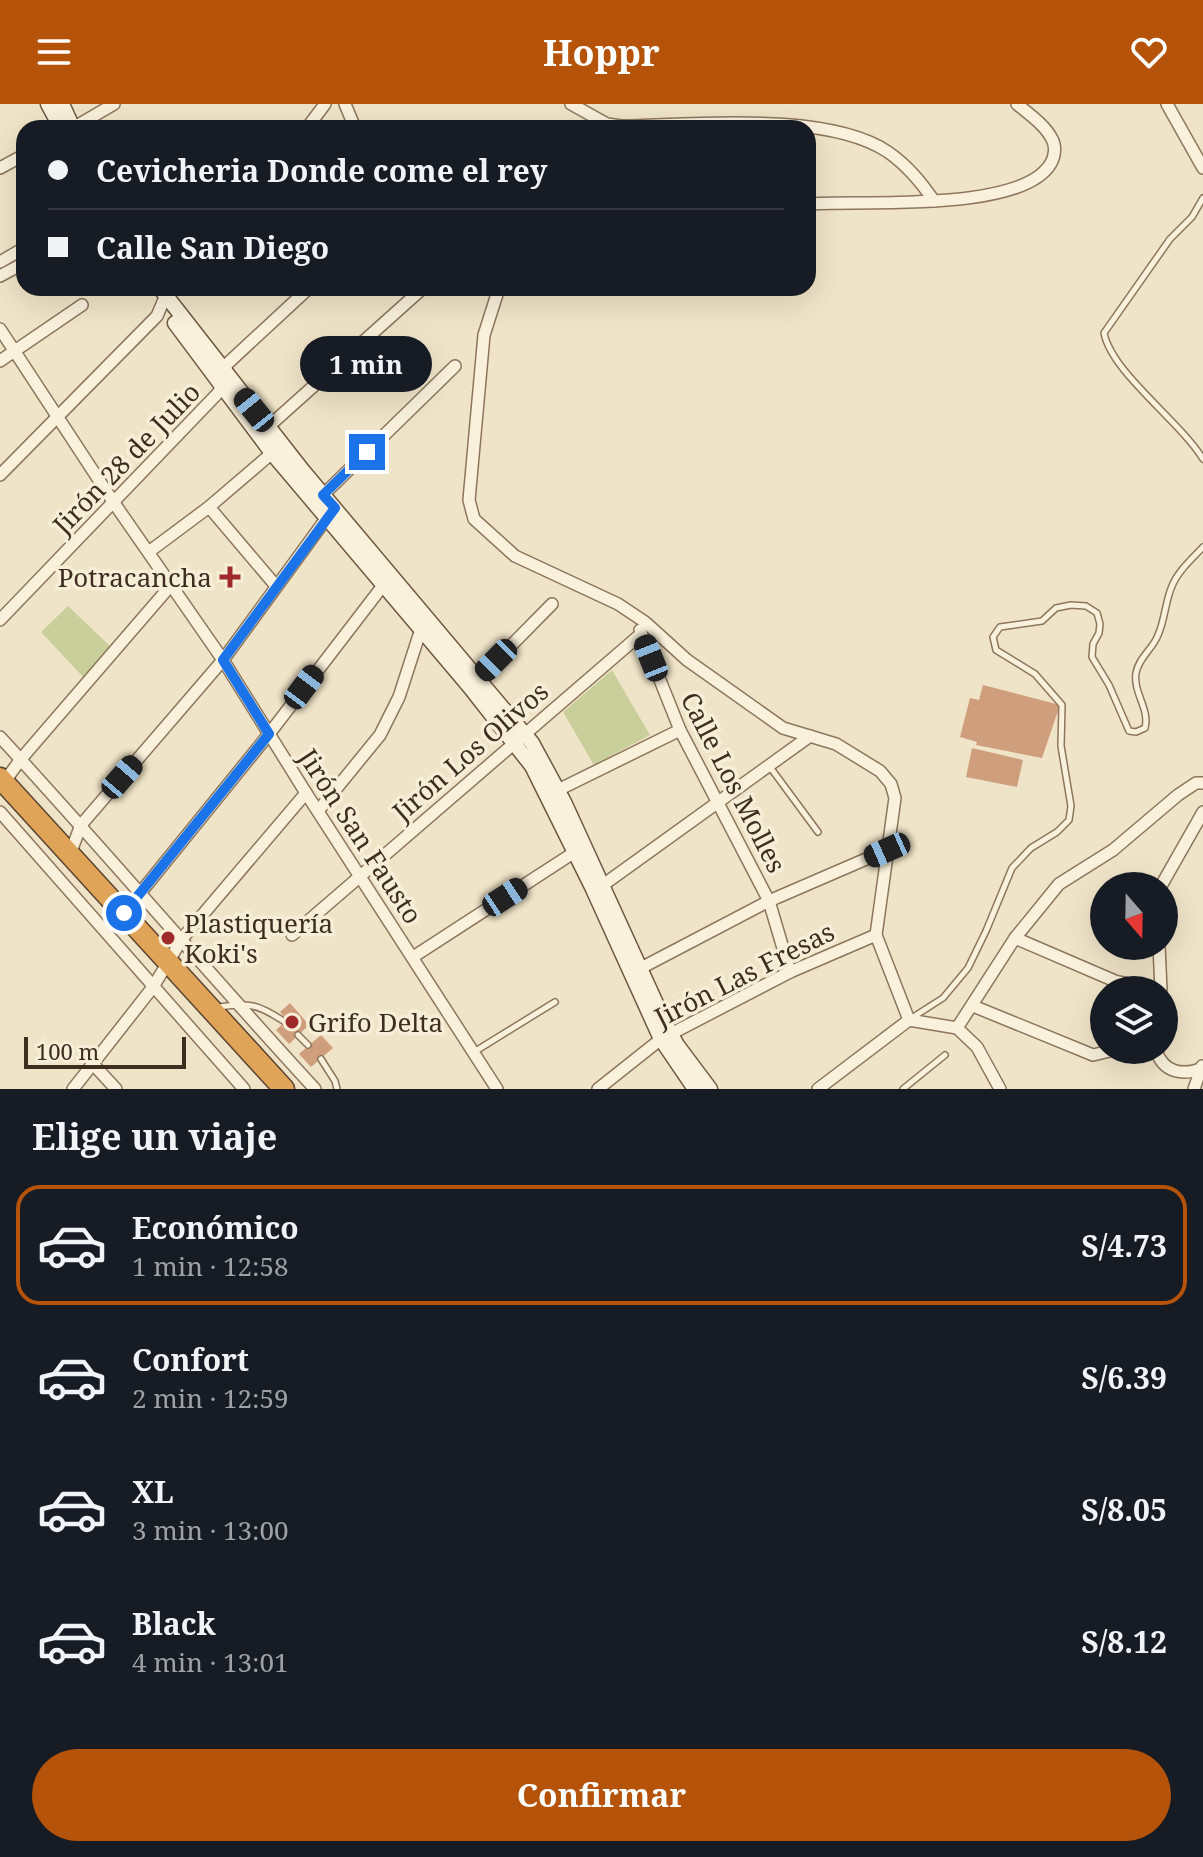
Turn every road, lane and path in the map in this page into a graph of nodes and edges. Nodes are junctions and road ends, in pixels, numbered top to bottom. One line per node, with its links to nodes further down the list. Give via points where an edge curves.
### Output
1 (114, 104): 5 (street)
2 (571, 104): 6 (street)
3 (1017, 104): 10 (street, via 1053,140 1055,155 1048,167 1021,187)
4 (1167, 104): 8 (street)
5 (87, 120)
6 (600, 120)
7 (816, 128): 10 (street, via 886,150 908,167)
8 (1203, 168)
9 (1203, 198): 26 (lane, via 1104,333 1115,361)
10 (934, 201): 11 (street)
11 (816, 204)
12 (163, 296): 23 (street, via 157,316)
13 (165, 296): 22 (street)
14 (295, 296): 22 (street, Jirón 28 de Julio, via 227,364)
15 (413, 296): 24 (street)
16 (496, 296): 38 (street, via 484,335 469,500 474,519 515,556)
17 (82, 305): 19 (street)
18 (0, 329): 19 (street, Jirón San Fausto)
19 (12, 351): 20 (street); 23 (street, Jirón San Fausto)
20 (0, 361)
21 (455, 366): 28 (street)
22 (222, 380): 24 (street); 25 (street); 29 (street, Jirón 28 de Julio, via 219,392)
23 (57, 415): 27 (street); 29 (street, Jirón San Fausto)
24 (268, 427): 28 (street)
25 (272, 453): 30 (street); 31 (street)
26 (1203, 459)
27 (0, 475)
28 (323, 495): 31 (street)
29 (114, 503): 33 (street, Jirón San Fausto); 39 (street, Jirón 28 de Julio)
30 (209, 507): 33 (street); 36 (street)
31 (330, 512): 34 (street); 36 (street)
32 (1203, 547): 84 (lane, via 1177,575 1157,639 1137,670 1136,685 1148,718 1145,728 1136,732 1129,731 1092,657 1099,633 1097,613 1086,606 1056,608 1042,621 1000,627 993,637 996,650 1035,674 1062,705 1069,820 1012,868 968,968 943,998)
33 (150, 551): 35 (street, Jirón San Fausto)
34 (387, 580): 40 (street); 43 (street); 45 (street)
35 (172, 584): 42 (street, Jirón San Fausto); 49 (street)
36 (276, 586): 42 (street)
37 (552, 604): 43 (street)
38 (633, 615): 41 (street, Calle Los Molles); 46 (street, via 783,728)
39 (0, 620)
40 (421, 629): 48 (street); 56 (street, via 399,697 380,735)
41 (641, 634): 44 (street, Calle Los Molles); 48 (street, Jirón Los Olivos)
42 (223, 660): 45 (street, Jirón San Fausto); 59 (street)
43 (478, 679): 48 (street)
44 (680, 730): 53 (street); 55 (street, Calle Los Molles)
45 (269, 734): 54 (street, Jirón San Fausto); 67 (street)
46 (810, 736): 50 (street); 62 (street, via 836,744 880,771 891,784 895,798)
47 (0, 737): 49 (street)
48 (519, 738): 53 (street, via 540,756); 61 (street); 65 (street, Jirón Los Olivos)
49 (21, 759): 51 (street); 59 (street)
50 (770, 766): 55 (street); 60 (lane)
51 (1, 783): 63 (highway)
52 (1203, 783): 72 (street, via 1178,795 1113,850 1059,884)
53 (558, 790): 61 (street)
54 (306, 793): 56 (street, Jirón San Fausto); 73 (street)
55 (717, 805): 66 (street); 68 (street, Calle Los Molles)
56 (318, 811): 65 (street, Jirón San Fausto)
57 (0, 812): 79 (street)
58 (1203, 812): 64 (street)
59 (81, 825): 63 (street); 67 (street)
60 (818, 832)
61 (580, 849): 66 (street); 74 (street); 88 (street)
62 (887, 850): 68 (street); 71 (street)
63 (70, 854): 69 (highway)
64 (1169, 872)
65 (360, 875): 70 (street, Jirón Los Olivos); 74 (street, Jirón San Fausto)
66 (603, 885): 76 (street)
67 (141, 892): 69 (street); 73 (street)
68 (769, 901): 76 (street); 77 (street, Calle Los Molles)
69 (124, 913): 75 (highway)
70 (292, 935)
71 (876, 935): 77 (street, Jirón Las Fresas); 84 (street)
72 (1015, 938): 78 (street); 82 (street)
73 (182, 939): 75 (street); 81 (street)
74 (413, 957): 90 (street, Jirón San Fausto)
75 (168, 960): 79 (street); 83 (highway)
76 (641, 968): 88 (street)
77 (790, 972): 88 (street, Jirón Las Fresas)
78 (1103, 976)
79 (153, 987): 94 (street); 99 (street)
80 (555, 1002): 90 (lane)
81 (237, 1004): 83 (lane); 85 (lane, via 262,1007); 101 (street)
82 (973, 1006): 86 (street); 91 (street)
83 (210, 1008): 100 (highway)
84 (909, 1020): 86 (street); 107 (street)
85 (285, 1022)
86 (957, 1028): 109 (street, via 977,1047)
87 (298, 1035): 89 (lane)
88 (666, 1036): 104 (street, Jirón Las Fresas); 105 (street); 106 (street)
89 (308, 1045)
90 (473, 1052): 103 (street, Jirón San Fausto)
91 (1090, 1054)
92 (945, 1055): 108 (lane)
93 (321, 1059): 102 (lane)
94 (93, 1064): 97 (street); 98 (street)
95 (1163, 1064): 96 (street, via 1178,1073)
96 (1202, 1066): 110 (street)
97 (73, 1089)
98 (116, 1089)
99 (244, 1089)
100 (284, 1089)
101 (315, 1089)
102 (337, 1089)
103 (497, 1089)
104 (598, 1089)
105 (695, 1089)
106 (710, 1089)
107 (818, 1089)
108 (903, 1089)
109 (1000, 1089)
110 (1194, 1089)

